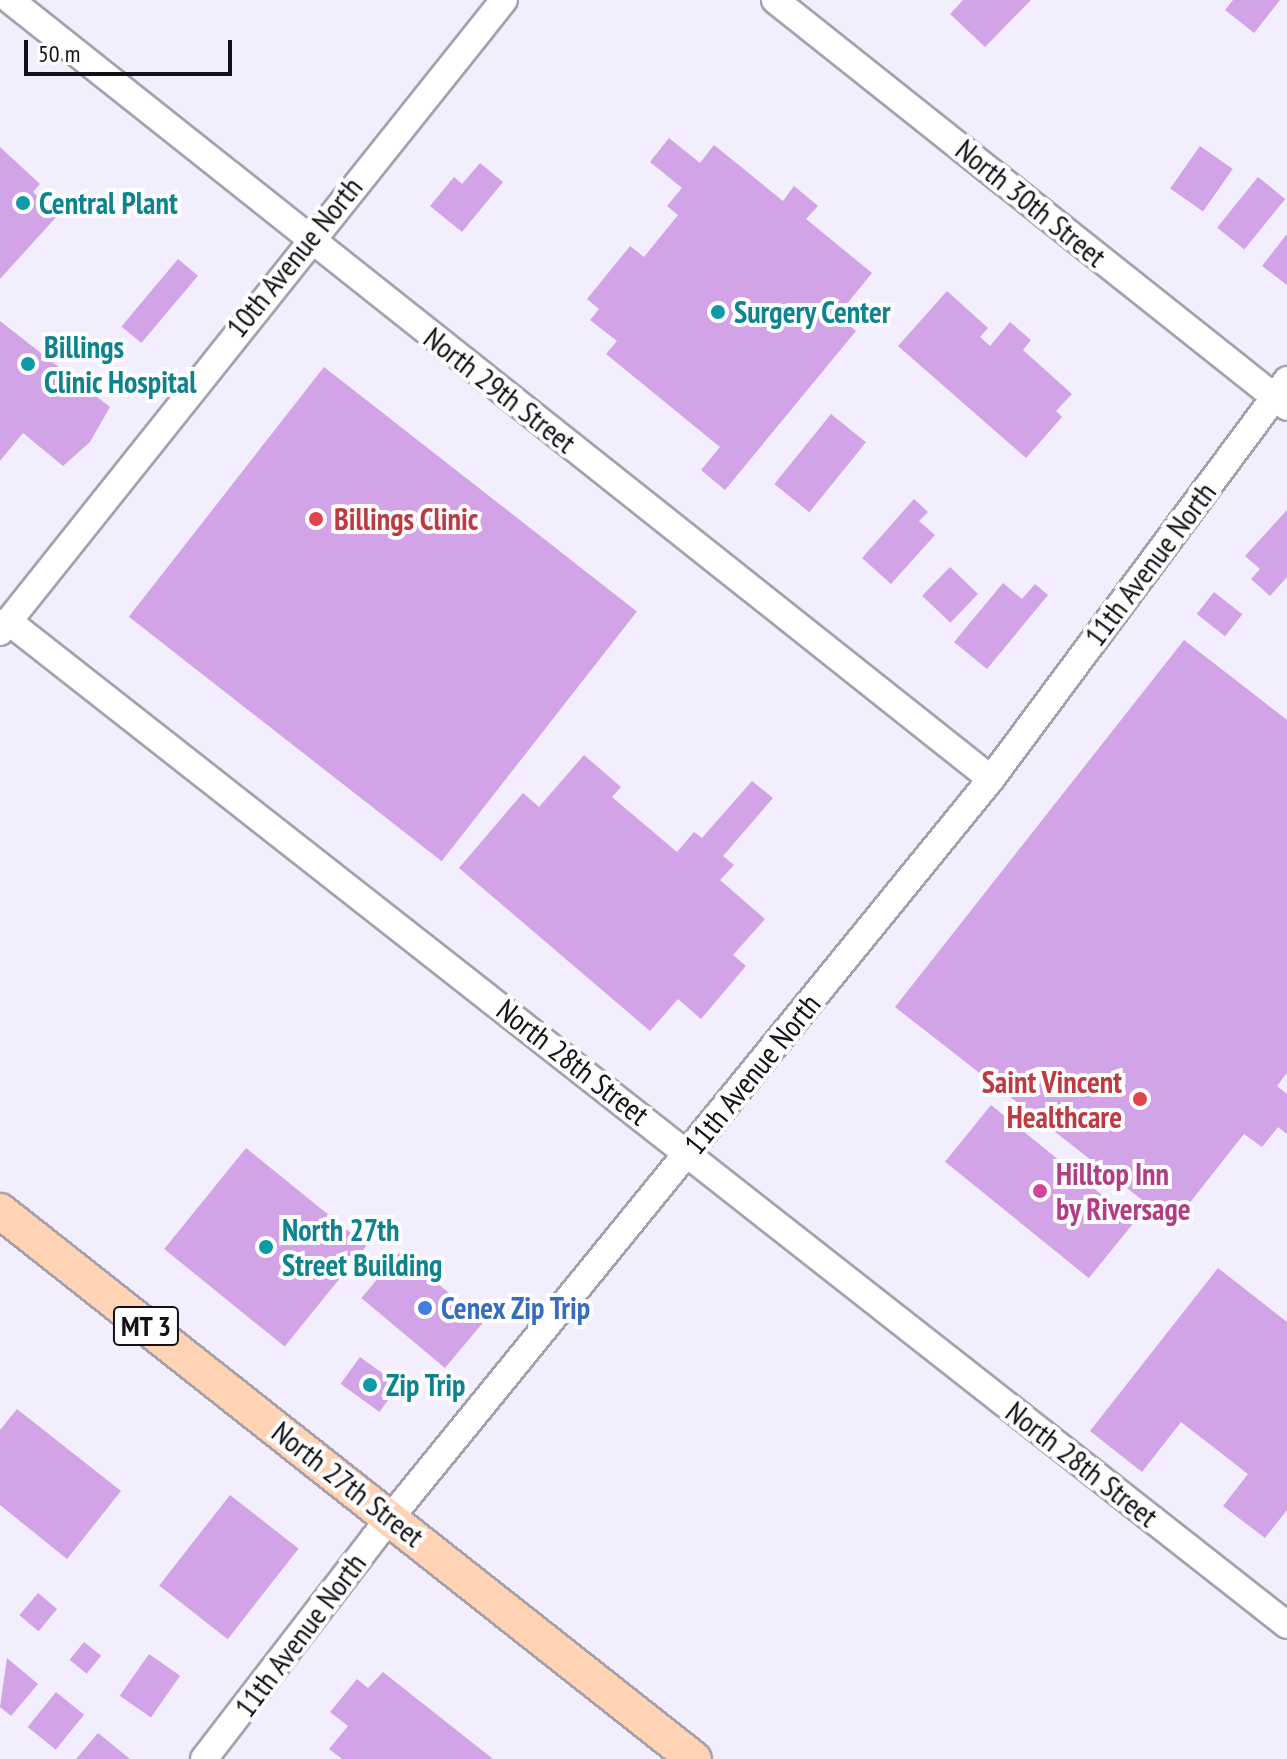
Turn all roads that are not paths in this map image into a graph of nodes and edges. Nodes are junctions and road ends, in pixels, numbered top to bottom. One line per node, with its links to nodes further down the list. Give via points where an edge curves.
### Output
1 (10, 0): 4 (street, North 29th Street)
2 (504, 0): 4 (street, 10th Avenue North)
3 (775, 0): 5 (street, North 30th Street)
4 (309, 237): 6 (street, 10th Avenue North); 7 (street, North 29th Street)
5 (1283, 395): 7 (street, 11th Avenue North)
6 (4, 627): 8 (street, North 28th Street)
7 (991, 779): 8 (street, 11th Avenue North)
8 (689, 1152): 10 (street, 11th Avenue North); 11 (street, North 28th Street)
9 (0, 1211): 10 (main road, North 27th Street / MT 3)
10 (391, 1518): 12 (street, 11th Avenue North); 13 (main road, North 27th Street / MT 3)
11 (1287, 1625)
12 (204, 1759)
13 (694, 1759)

